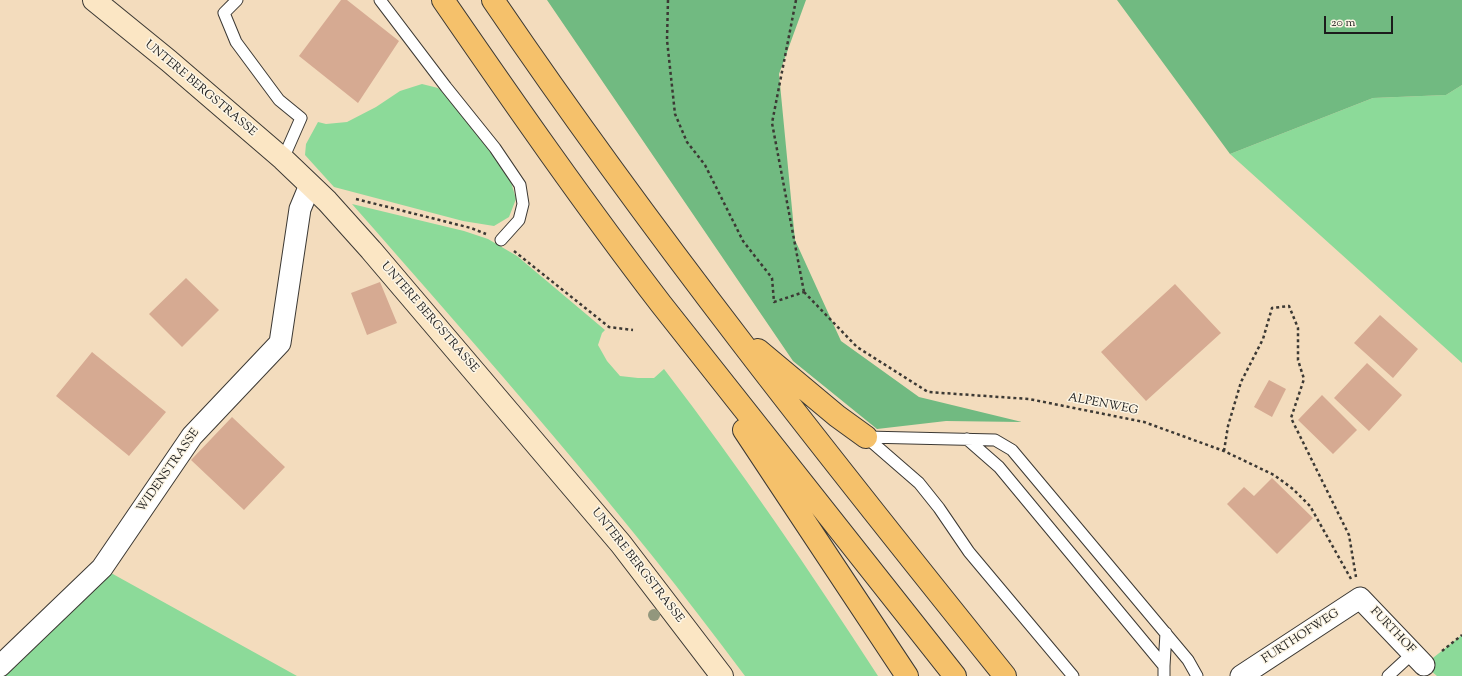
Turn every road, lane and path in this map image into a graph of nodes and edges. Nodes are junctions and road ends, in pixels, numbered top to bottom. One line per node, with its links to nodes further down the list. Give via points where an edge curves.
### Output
1 (94, 0): 8 (main road, UNTERE BERGSTRASSE)
2 (237, 0): 8 (lane, via 224,12 236,42 279,100 301,118)
3 (380, 0): 10 (lane, via 495,148 520,185 523,204 519,220)
4 (443, 0): 12 (highway, via 515,105)
5 (493, 0): 13 (highway, via 655,230)
6 (668, 0): 11 (path, via 667,40 674,114 686,142 705,165 743,241 772,278 774,302)
7 (796, 0): 11 (path, via 772,123)
8 (283, 160): 9 (main road, UNTERE BERGSTRASSE)
9 (310, 185): 21 (street, WIDENSTRASSE, via 300,210 280,343 192,436 102,568); 23 (main road, UNTERE BERGSTRASSE, via 371,250 616,538)
10 (501, 240)
11 (804, 292): 16 (path, ALPENWEG, via 857,347 928,392 1029,399 1144,422)
12 (661, 304): 24 (highway); 25 (highway)
13 (723, 319): 14 (highway, via 826,407); 26 (highway, via 820,445)
14 (866, 436): 15 (lane); 27 (lane, via 919,483 968,552)
15 (967, 439): 18 (lane, via 995,440 1012,450); 22 (lane, via 999,467)
16 (1224, 451): 17 (path, ALPENWEG, via 1274,474 1310,506); 17 (path, via 1240,382 1263,339 1272,308 1289,306 1298,328 1298,360 1304,379 1291,418 1349,535)
17 (1360, 598): 20 (street, FURTHOF); 29 (street, FURTHOFWEG)
18 (1166, 633): 22 (lane); 28 (lane, via 1188,660)
19 (1462, 635): 20 (path)
20 (1419, 659): 30 (lane)
21 (0, 666)
22 (1164, 671)
23 (722, 676)
24 (907, 676)
25 (955, 676)
26 (1006, 676)
27 (1073, 676)
28 (1197, 676)
29 (1241, 676)
30 (1388, 676)

